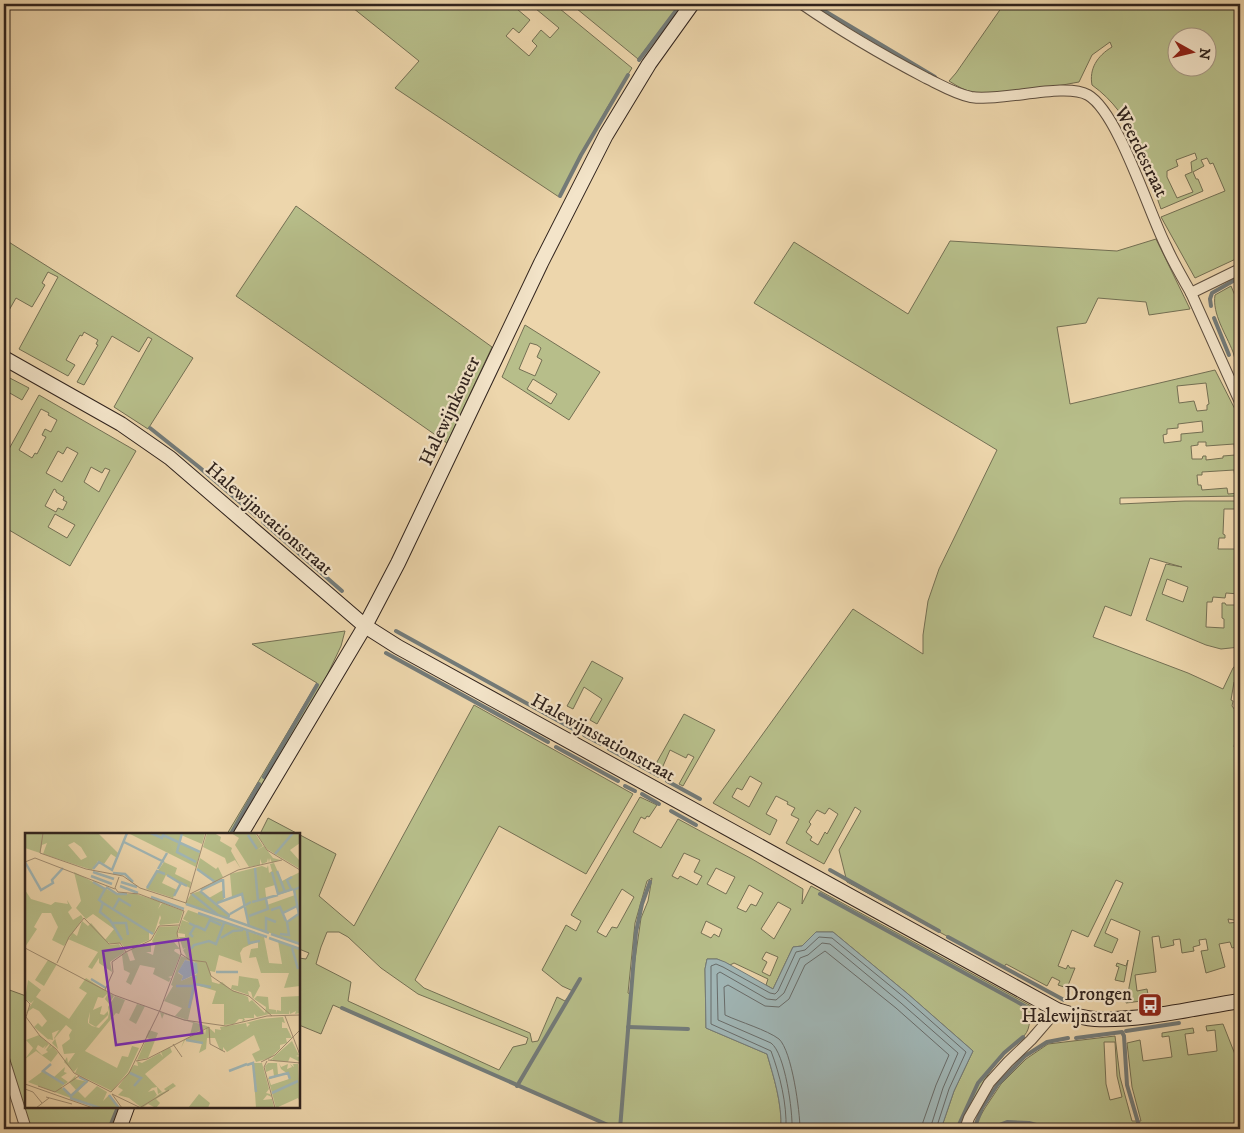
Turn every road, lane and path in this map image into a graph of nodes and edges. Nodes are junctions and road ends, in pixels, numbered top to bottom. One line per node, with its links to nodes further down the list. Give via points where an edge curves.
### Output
1 (692, 4): 7 (street, Halewijnkouter, via 644,72 576,192)
2 (802, 4): 4 (street, Weerdestraat, via 902,65 956,93 986,99 1061,91 1089,95 1114,129 1166,246)
3 (1240, 269): 4 (street)
4 (1191, 293): 6 (street, Weerdestraat)
5 (4, 358): 7 (street, Halewijnstationstraat, via 121,424 170,458)
6 (1240, 402)
7 (365, 626): 8 (street, Halewijnkouter); 10 (street, Halewijnstationstraat)
8 (243, 833)
9 (1240, 1001): 10 (street, Halewijnstationstraat, via 1114,1019 1093,1019)
10 (1057, 1010): 15 (street, via 988,1083)
11 (4, 1059): 13 (street)
12 (128, 1108): 14 (street)
13 (26, 1129)
14 (119, 1129)
15 (965, 1129)

